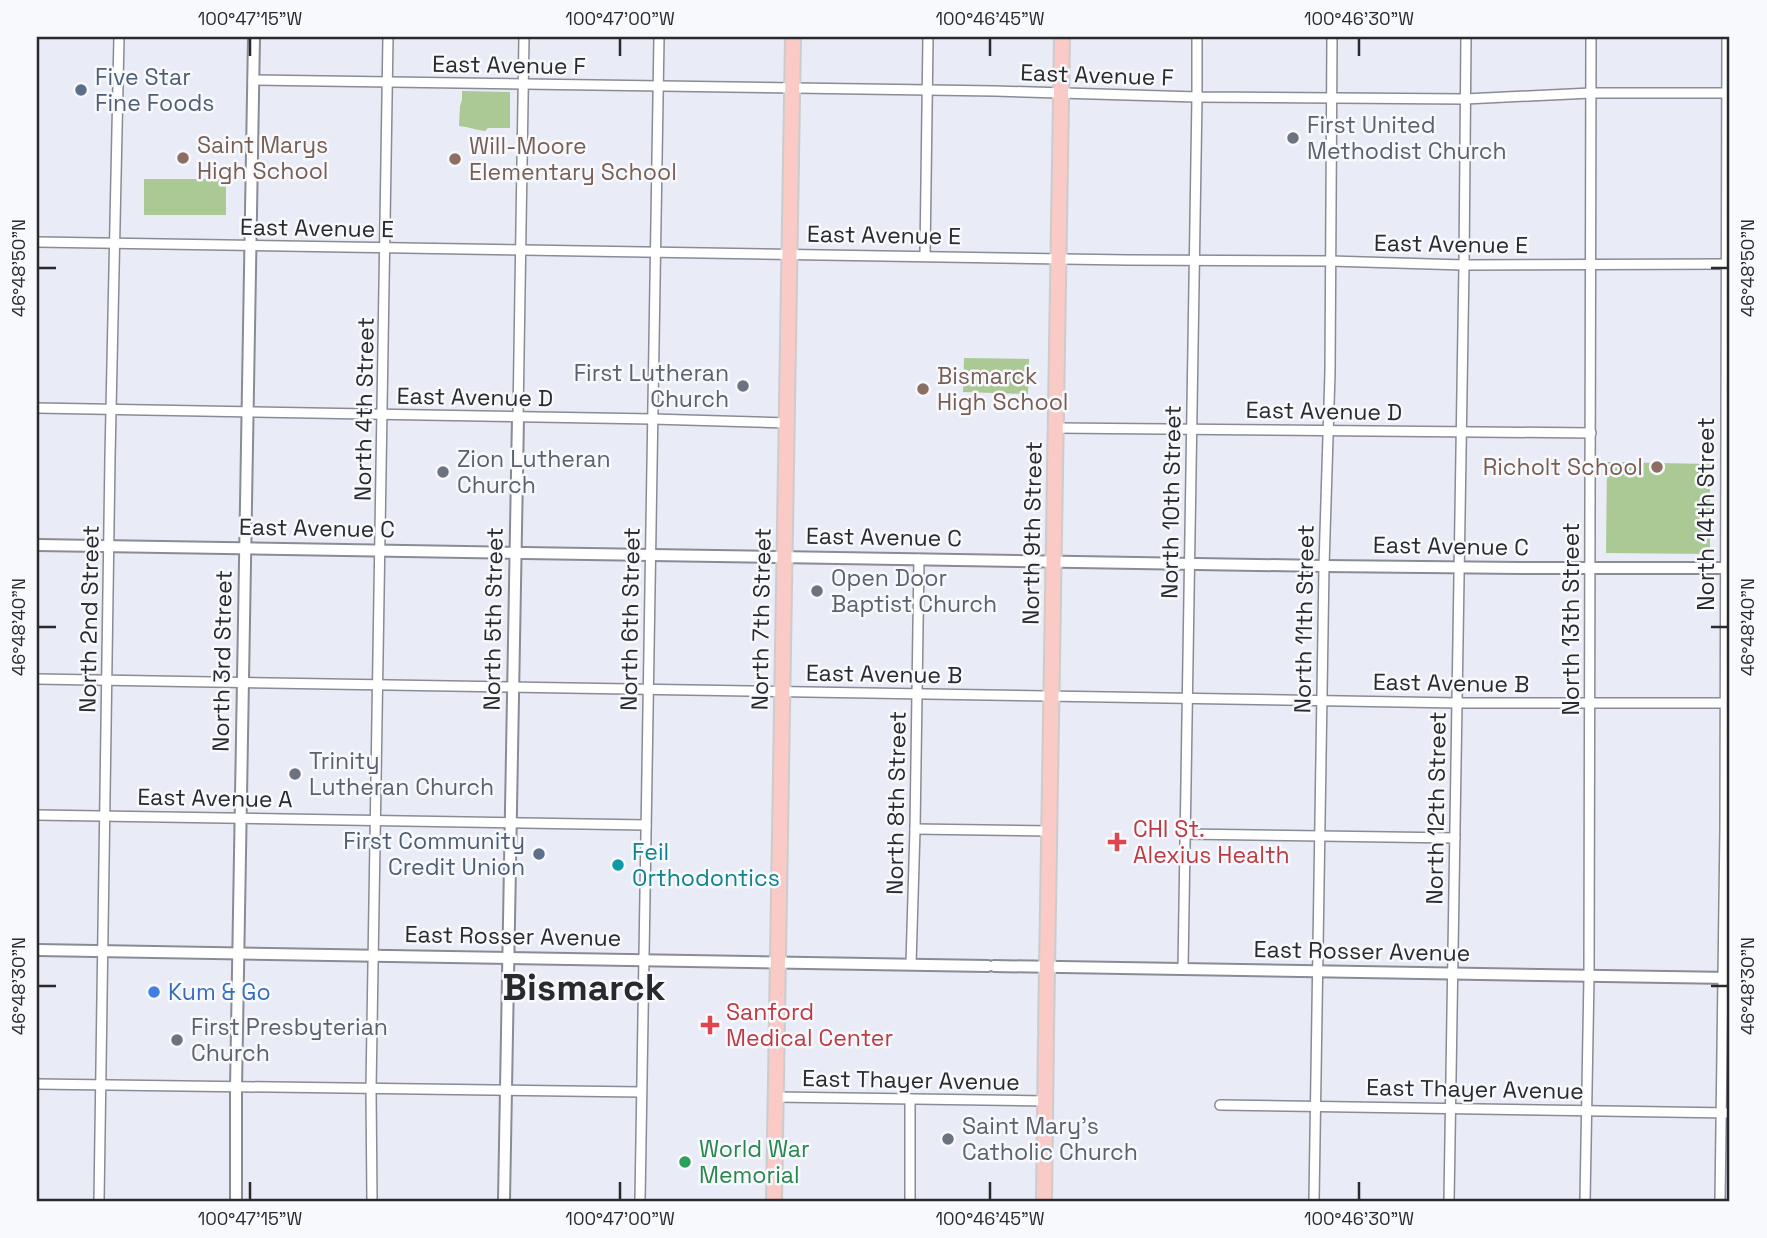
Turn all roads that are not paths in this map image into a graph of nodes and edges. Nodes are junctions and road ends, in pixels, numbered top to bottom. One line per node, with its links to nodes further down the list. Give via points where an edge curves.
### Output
1 (118, 37): 27 (street, North 2nd Street)
2 (254, 37): 14 (street, North 3rd Street)
3 (388, 37): 15 (street, North 4th Street)
4 (524, 37): 16 (street, North 5th Street)
5 (659, 37): 17 (street, North 6th Street)
6 (793, 37): 18 (main road, North 7th Street)
7 (928, 37): 19 (street)
8 (1062, 37): 20 (main road, North 9th Street)
9 (1197, 37): 23 (street, North 10th Street)
10 (1332, 37): 24 (street, North 11th Street)
11 (1466, 37): 25 (street, North 12th Street)
12 (1591, 37): 21 (street, North 13th Street)
13 (1727, 37): 22 (street, North 14th Street)
14 (253, 80): 15 (street, East Avenue F); 28 (street, North 3rd Street)
15 (387, 82): 16 (street, East Avenue F); 29 (street, North 4th Street)
16 (523, 84): 17 (street, East Avenue F); 30 (street, North 5th Street)
17 (658, 86): 18 (street, East Avenue F); 31 (street, North 6th Street)
18 (793, 88): 19 (street, East Avenue F); 32 (main road, North 7th Street)
19 (927, 90): 20 (street, East Avenue F); 33 (street)
20 (1062, 93): 23 (street, East Avenue F); 34 (main road, North 9th Street)
21 (1591, 93): 22 (street, East Avenue F); 25 (street, East Avenue F); 37 (street, North 13th Street)
22 (1728, 93): 38 (street, North 14th Street)
23 (1197, 97): 24 (street, East Avenue F); 35 (street, North 10th Street)
24 (1331, 98): 25 (street, East Avenue F); 36 (street, North 11th Street)
25 (1465, 99): 39 (street, North 12th Street)
26 (37, 242): 27 (street, East Avenue E)
27 (116, 243): 28 (street, East Avenue E); 41 (street, North 2nd Street)
28 (250, 246): 29 (street, East Avenue E); 42 (street, North 3rd Street)
29 (386, 248): 30 (street, East Avenue E); 43 (street, North 4th Street)
30 (520, 250): 31 (street, East Avenue E); 44 (street, North 5th Street)
31 (655, 252): 32 (street, East Avenue E); 45 (street, North 6th Street)
32 (789, 253): 33 (street, East Avenue E); 46 (main road, North 7th Street)
33 (925, 255): 34 (street, East Avenue E)
34 (1061, 258): 35 (street, East Avenue E); 47 (main road, North 9th Street)
35 (1194, 260): 36 (street, East Avenue E); 48 (street, North 10th Street)
36 (1330, 261): 39 (street, East Avenue E); 49 (street, North 11th Street)
37 (1591, 263): 38 (street, East Avenue E); 39 (street, East Avenue E); 51 (street, North 13th Street)
38 (1728, 264): 52 (street, North 14th Street)
39 (1464, 265): 50 (street, North 12th Street)
40 (37, 408): 41 (street, East Avenue D)
41 (112, 410): 42 (street, East Avenue D); 54 (street, North 2nd Street)
42 (247, 413): 43 (street, East Avenue D); 55 (street, North 3rd Street)
43 (383, 415): 44 (street, East Avenue D); 56 (street, North 4th Street)
44 (518, 417): 45 (street, East Avenue D); 57 (street, North 5th Street)
45 (652, 419): 46 (street, East Avenue D); 58 (street, North 6th Street)
46 (788, 423): 59 (main road, North 7th Street)
47 (1056, 428): 48 (street, East Avenue D); 61 (main road, North 9th Street)
48 (1192, 428): 49 (street, East Avenue D); 62 (street, North 10th Street)
49 (1327, 430): 50 (street, East Avenue D); 63 (street, North 11th Street)
50 (1461, 432): 51 (street, East Avenue D); 64 (street, North 12th Street)
51 (1591, 433): 65 (street, North 13th Street)
52 (1728, 433): 66 (street, North 14th Street)
53 (37, 545): 54 (street, East Avenue C)
54 (110, 545): 55 (street, East Avenue C); 68 (street, North 2nd Street)
55 (245, 548): 56 (street, East Avenue C); 69 (street, North 3rd Street)
56 (380, 550): 57 (street, East Avenue C); 70 (street, North 4th Street)
57 (516, 552): 58 (street, East Avenue C); 71 (street, North 5th Street)
58 (650, 554): 59 (street, East Avenue C); 72 (street, North 6th Street)
59 (785, 557): 60 (street, East Avenue C); 73 (main road, North 7th Street)
60 (919, 559): 61 (street, East Avenue C); 74 (street, North 8th Street)
61 (1055, 560): 62 (street, East Avenue C); 75 (main road, North 9th Street)
62 (1190, 563): 63 (street, East Avenue C); 76 (street, North 10th Street)
63 (1324, 566): 64 (street, East Avenue C); 77 (street, North 11th Street)
64 (1459, 567): 65 (street, East Avenue C); 78 (street, North 12th Street)
65 (1590, 568): 66 (street, East Avenue C); 79 (street, North 13th Street)
66 (1728, 568): 80 (street, North 14th Street)
67 (37, 680): 68 (street, East Avenue B)
68 (108, 681): 69 (street, East Avenue B); 82 (street, North 2nd Street)
69 (243, 683): 70 (street, East Avenue B); 83 (street, North 3rd Street)
70 (378, 685): 71 (street, East Avenue B); 84 (street, North 4th Street)
71 (513, 688): 72 (street, East Avenue B); 85 (street, North 5th Street)
72 (649, 690): 73 (street, East Avenue B); 86 (street, North 6th Street)
73 (783, 692): 74 (street, East Avenue B); 98 (main road, North 7th Street)
74 (917, 694): 75 (street, East Avenue B); 87 (street, North 8th Street)
75 (1052, 696): 76 (street, East Avenue B); 88 (main road, North 9th Street)
76 (1187, 699): 77 (street, East Avenue B); 89 (street, North 10th Street)
77 (1323, 701): 78 (street, East Avenue B); 90 (street, North 11th Street)
78 (1458, 703): 79 (street, East Avenue B); 91 (street, North 12th Street)
79 (1590, 703): 80 (street, East Avenue B); 104 (street, North 13th Street)
80 (1728, 703): 105 (street, North 14th Street)
81 (37, 815): 82 (street, East Avenue A)
82 (106, 816): 83 (street, East Avenue A); 93 (street, North 2nd Street)
83 (241, 818): 84 (street, East Avenue A); 94 (street, North 3rd Street)
84 (376, 820): 85 (street, East Avenue A); 95 (street, North 4th Street)
85 (511, 822): 86 (street, East Avenue A); 96 (street, North 5th Street)
86 (646, 825): 97 (street, North 6th Street)
87 (915, 829): 88 (street); 99 (street, North 8th Street)
88 (1050, 831): 100 (main road, North 9th Street)
89 (1185, 834): 90 (street); 101 (street, North 10th Street)
90 (1320, 836): 91 (street); 102 (street, North 11th Street)
91 (1455, 838): 103 (street, North 12th Street)
92 (37, 950): 93 (street, East Rosser Avenue)
93 (104, 951): 94 (street, East Rosser Avenue); 107 (street, North 2nd Street)
94 (239, 953): 95 (street, East Rosser Avenue); 108 (street, North 3rd Street)
95 (373, 956): 96 (street, East Rosser Avenue); 109 (street, North 4th Street)
96 (509, 957): 97 (street, East Rosser Avenue); 110 (street, North 5th Street)
97 (643, 959): 98 (street, East Rosser Avenue); 111 (street, North 6th Street)
98 (778, 962): 99 (street, East Rosser Avenue); 112 (main road, North 7th Street)
99 (911, 964): 100 (street, East Rosser Avenue)
100 (1048, 967): 101 (street, East Rosser Avenue); 114 (main road, North 9th Street)
101 (1183, 969): 102 (street, East Rosser Avenue)
102 (1317, 971): 103 (street, East Rosser Avenue); 116 (street, North 11th Street)
103 (1453, 973): 104 (street, East Rosser Avenue); 117 (street, North 12th Street)
104 (1589, 976): 105 (street, East Rosser Avenue); 118 (street, North 13th Street)
105 (1727, 978): 119 (street, North 14th Street)
106 (37, 1084): 107 (street)
107 (101, 1086): 108 (street); 120 (street, North 2nd Street)
108 (236, 1088): 109 (street); 121 (street, North 3rd Street)
109 (371, 1089): 110 (street); 122 (street, North 4th Street)
110 (506, 1091): 111 (street); 123 (street, North 5th Street)
111 (641, 1092): 124 (street, North 6th Street)
112 (776, 1097): 113 (street, East Thayer Avenue); 125 (main road, North 7th Street)
113 (910, 1098): 114 (street, East Thayer Avenue); 126 (street)
114 (1045, 1101): 127 (main road, North 9th Street)
115 (1220, 1105): 116 (street, East Thayer Avenue)
116 (1315, 1106): 117 (street, East Thayer Avenue); 128 (street, North 11th Street)
117 (1450, 1109): 118 (street, East Thayer Avenue); 129 (street, North 12th Street)
118 (1587, 1111): 119 (street, East Thayer Avenue); 130 (street, North 13th Street)
119 (1726, 1113): 131 (street, North 14th Street)
120 (99, 1201)
121 (236, 1201)
122 (372, 1201)
123 (504, 1201)
124 (640, 1201)
125 (774, 1201)
126 (910, 1201)
127 (1044, 1201)
128 (1314, 1201)
129 (1449, 1201)
130 (1585, 1201)
131 (1720, 1201)

